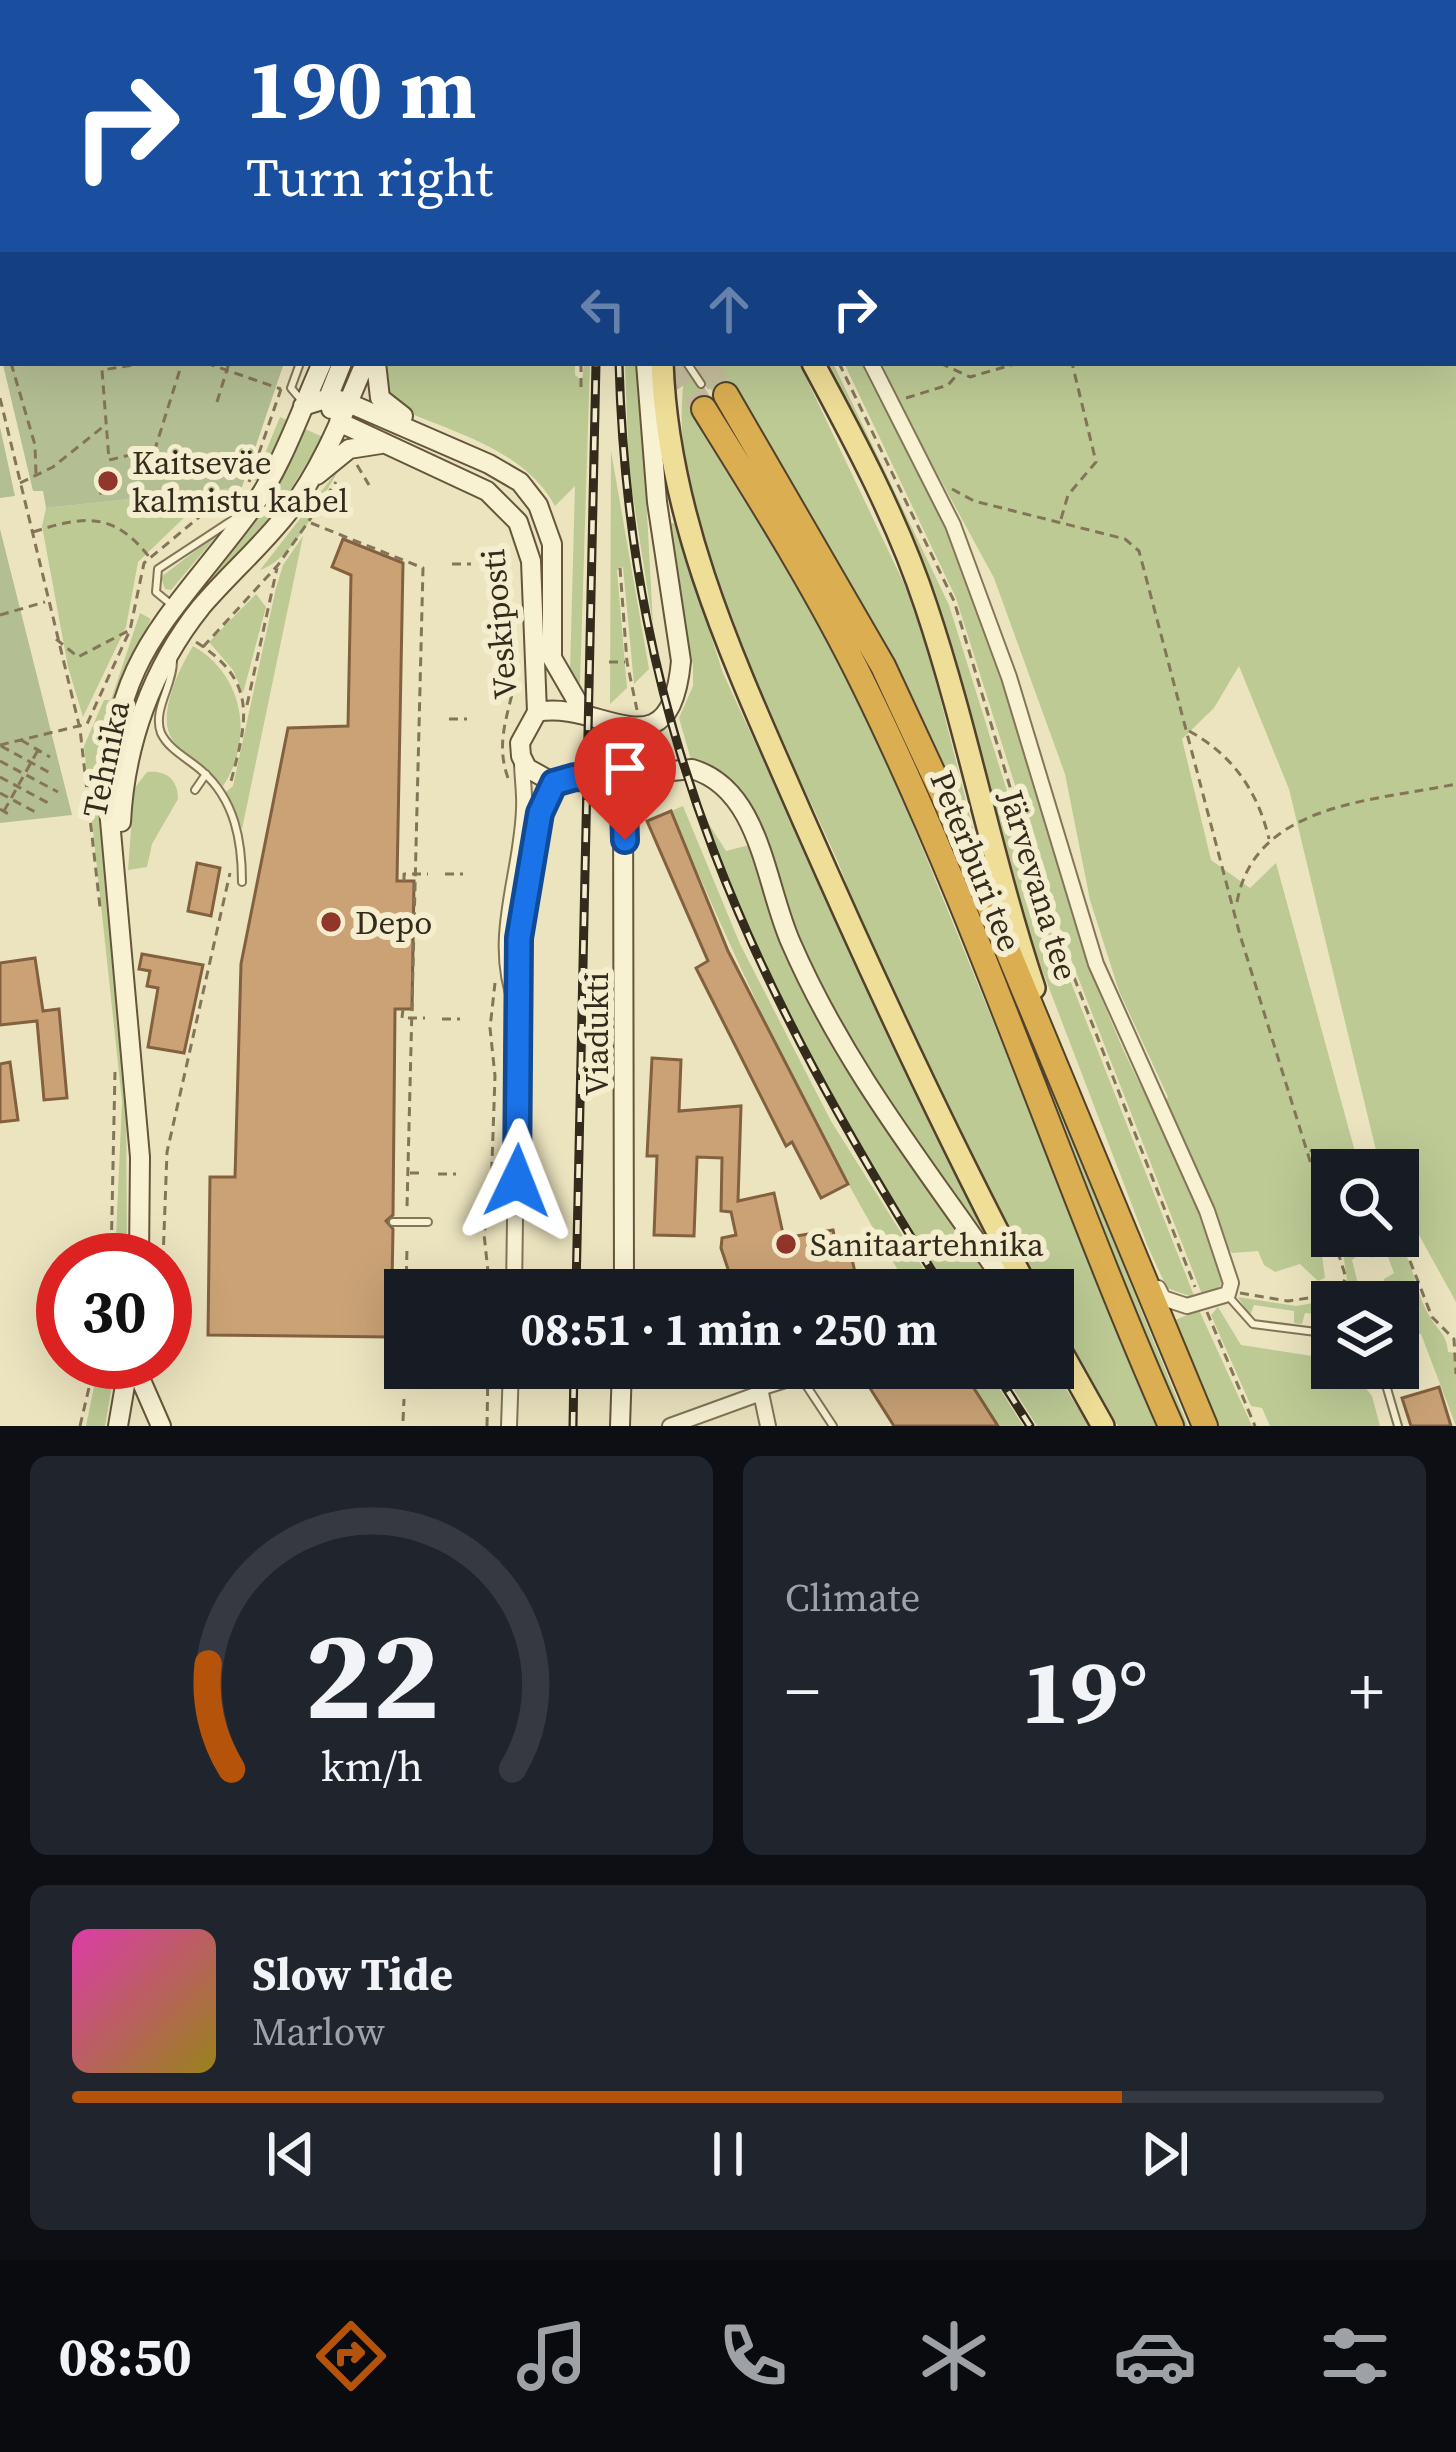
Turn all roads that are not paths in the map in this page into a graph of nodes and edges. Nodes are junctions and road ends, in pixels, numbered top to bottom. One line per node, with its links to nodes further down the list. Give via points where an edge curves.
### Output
1 (299, 366): 13 (lane, via 291,383)
2 (320, 366): 13 (street, Tehnika)
3 (342, 366): 14 (street)
4 (363, 366): 14 (street)
5 (376, 366): 16 (street, via 380,398)
6 (646, 366): 26 (street, via 680,661 665,713)
7 (662, 366): 17 (main road)
8 (684, 366): 17 (main road)
9 (686, 366): 12 (lane)
10 (815, 366): 35 (main road, Järvevana tee, via 926,604 1004,898)
11 (872, 366): 44 (street, via 986,609 1096,964 1207,1211)
12 (710, 396): 35 (highway, Peterburi tee, via 884,666); 63 (highway, Peterburi tee, via 922,812)
13 (298, 400): 14 (street); 20 (street, Tehnika)
14 (338, 401): 15 (street); 16 (street, Veskiposti)
15 (339, 422): 18 (street, Veskiposti); 19 (street, Tehnika)
16 (423, 436): 25 (street, Veskiposti, via 520,482 538,506 552,544 552,658)
17 (671, 442): 43 (main road, via 699,571 727,647 930,1099)
18 (387, 444): 19 (street, via 349,449); 24 (street, Veskiposti, via 487,490 518,522 530,561)
19 (309, 482): 22 (street, Tehnika)
20 (251, 509): 21 (street, Tehnika); 21 (lane, via 158,569 154,587)
21 (171, 605): 22 (lane); 32 (street, Tehnika, via 122,700 110,757)
22 (200, 608): 23 (street, Tehnika)
23 (172, 650): 28 (lane, via 158,722 170,746); 32 (street, Tehnika, via 139,720 122,795)
24 (537, 712): 25 (street); 27 (street, Veskiposti)
25 (585, 715): 26 (street)
26 (641, 729): 29 (street, Viadukti, via 647,746)
27 (521, 756): 30 (street, via 526,768); 34 (street, via 524,809 506,928)
28 (206, 774): 31 (lane); 33 (lane, via 239,831)
29 (630, 776): 30 (street); 41 (street, Viadukti); 42 (street, via 692,769 732,790 796,955 851,1064)
30 (554, 783): 34 (street, via 540,813 519,938)
31 (195, 790)
32 (118, 874): 38 (street, Tehnika)
33 (242, 882)
34 (519, 1009): 40 (street)
35 (1073, 1104): 39 (highway, Järvevana tee)
36 (393, 1222): 37 (lane)
37 (428, 1222)
38 (139, 1233)
39 (1130, 1252): 44 (street, via 1163,1298 1187,1306); 64 (highway, Järvevana tee)
40 (514, 1269)
41 (624, 1269)
42 (995, 1269)
43 (1017, 1269)
44 (1228, 1294): 45 (lane, via 1253,1324)
45 (1311, 1331)
46 (1074, 1377): 54 (main road)
47 (1074, 1382): 54 (street)
48 (126, 1389): 55 (street)
49 (143, 1389): 56 (street)
50 (511, 1389): 57 (street)
51 (621, 1389): 58 (street)
52 (1387, 1389): 65 (lane)
53 (760, 1393): 59 (street); 60 (street); 61 (lane, via 802,1378)
54 (1083, 1394): 62 (main road)
55 (118, 1426)
56 (160, 1426)
57 (509, 1426)
58 (620, 1426)
59 (670, 1426)
60 (768, 1426)
61 (832, 1426)
62 (1103, 1426)
63 (1171, 1426)
64 (1204, 1426)
65 (1398, 1426)

